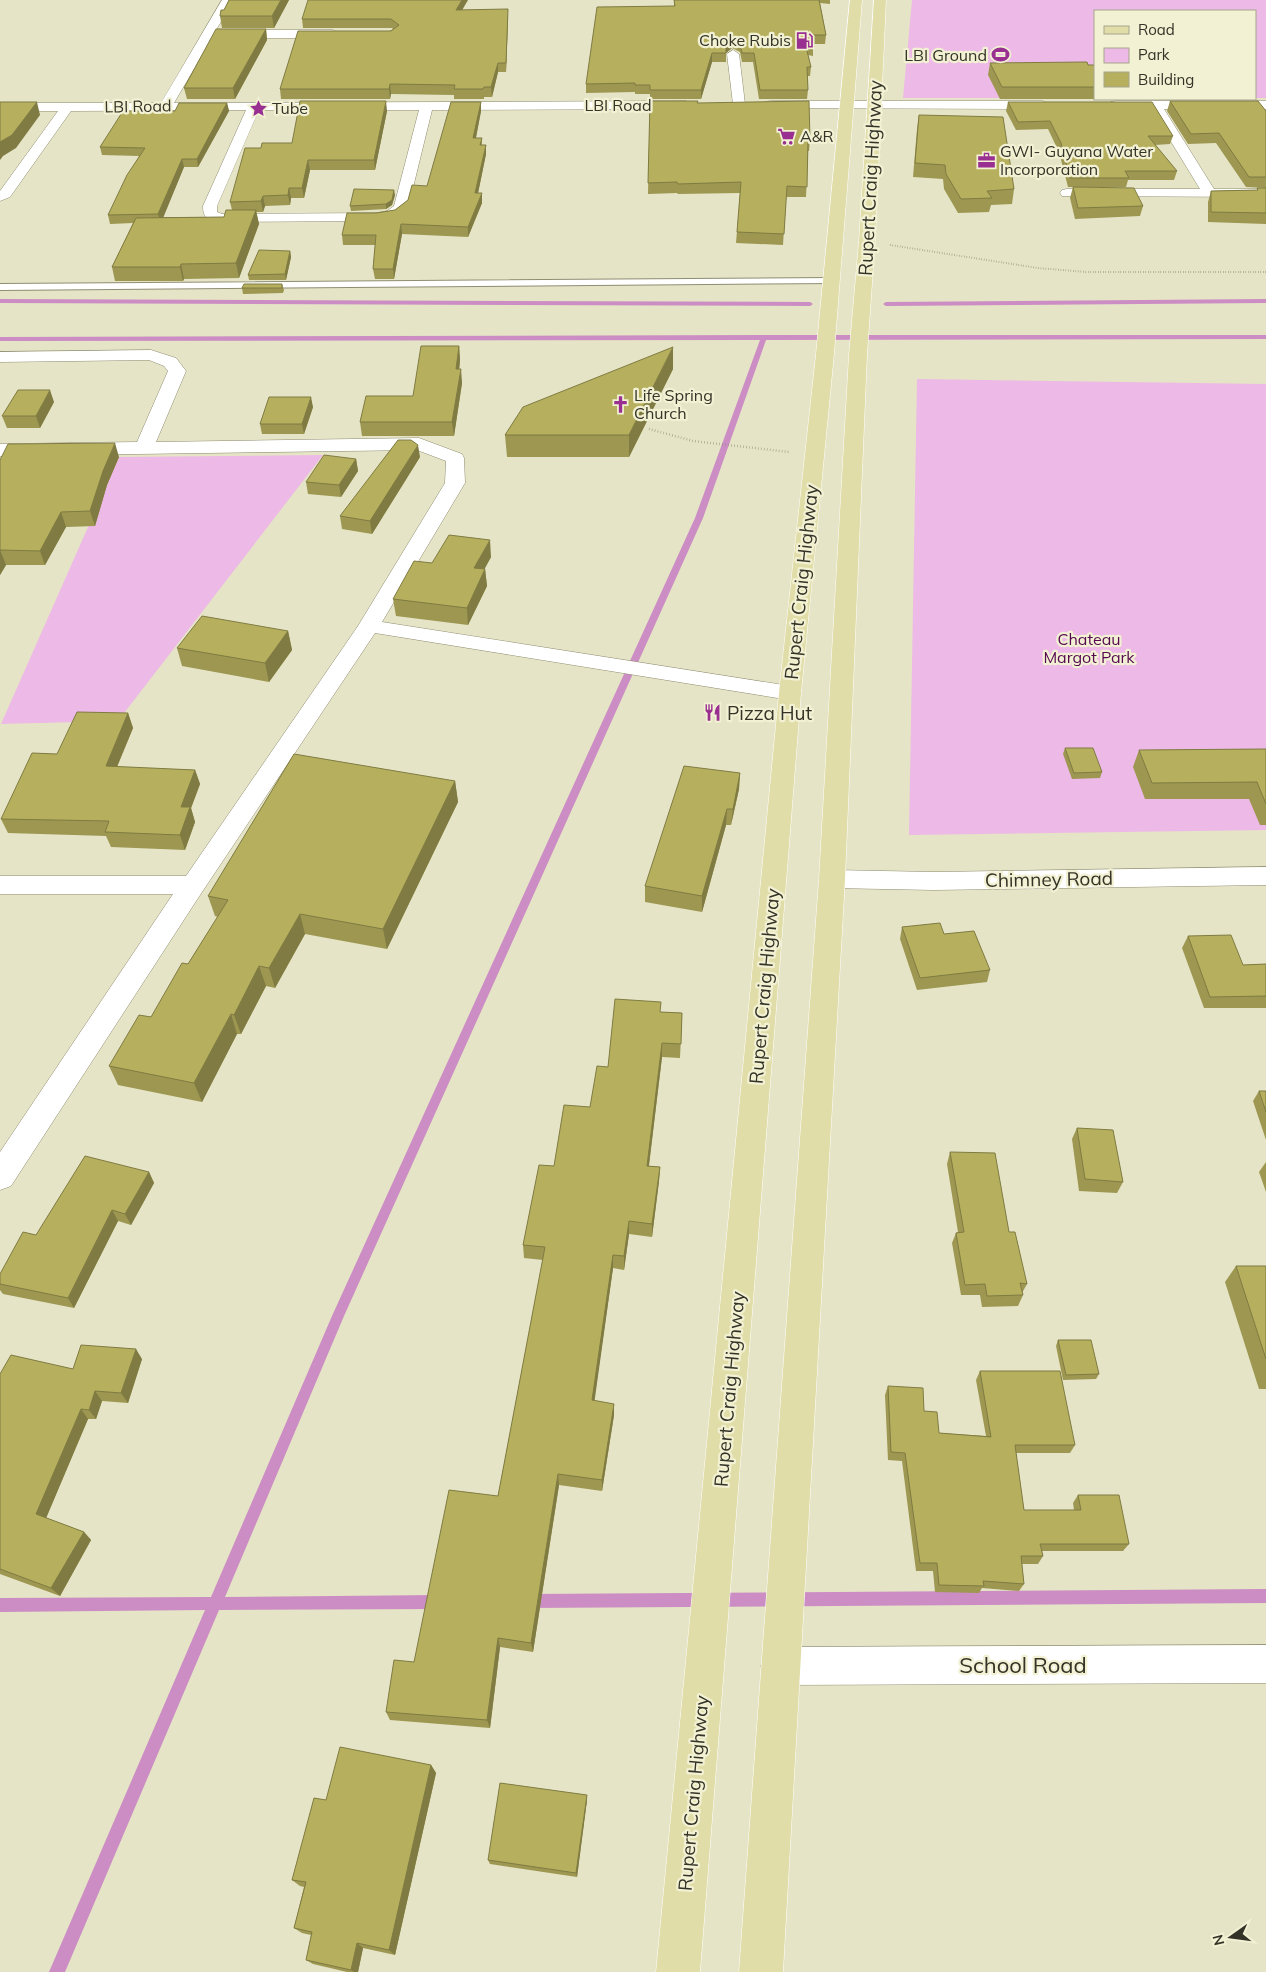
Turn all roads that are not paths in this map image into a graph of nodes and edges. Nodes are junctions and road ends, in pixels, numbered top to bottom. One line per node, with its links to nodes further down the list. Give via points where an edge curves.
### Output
1 (228, 0): 4 (street)
2 (856, 0): 10 (main road, Rupert Craig Highway)
3 (880, 0): 11 (main road, Rupert Craig Highway)
4 (207, 34): 5 (street); 8 (street)
5 (344, 34)
6 (733, 54): 10 (street, via 744,104)
7 (700, 104): 9 (street, LBI Road)
8 (166, 105): 16 (street, LBI Road); 18 (street, LBI Road)
9 (427, 105): 16 (street, LBI Road); 16 (street, via 401,208 391,215 377,218 220,218 210,214 210,206)
10 (847, 105): 11 (street); 23 (main road, Rupert Craig Highway)
11 (874, 105): 12 (street); 31 (main road, Rupert Craig Highway)
12 (1058, 105)
13 (1107, 105): 14 (street)
14 (1155, 105): 15 (street); 20 (street)
15 (1266, 105)
16 (254, 106)
17 (0, 107): 18 (street, LBI Road)
18 (67, 107): 22 (street)
19 (1067, 193): 20 (street)
20 (1210, 193): 21 (street)
21 (1266, 193)
22 (0, 197)
23 (832, 281): 24 (lane); 29 (main road, Rupert Craig Highway)
24 (0, 286)
25 (0, 357): 26 (street, via 151,355 170,362 177,371)
26 (144, 448): 27 (street); 28 (street, via 419,444 456,458 455,483)
27 (0, 450)
28 (368, 626): 29 (street); 32 (street)
29 (790, 693): 37 (main road, Rupert Craig Highway)
30 (1266, 876): 31 (street, Chimney Road, via 934,881)
31 (832, 879): 36 (main road, Rupert Craig Highway)
32 (193, 884): 33 (street); 34 (street)
33 (0, 885)
34 (0, 1178)
35 (1266, 1664): 36 (street, School Road)
36 (780, 1666): 38 (main road, Rupert Craig Highway)
37 (678, 1972)
38 (761, 1972)

